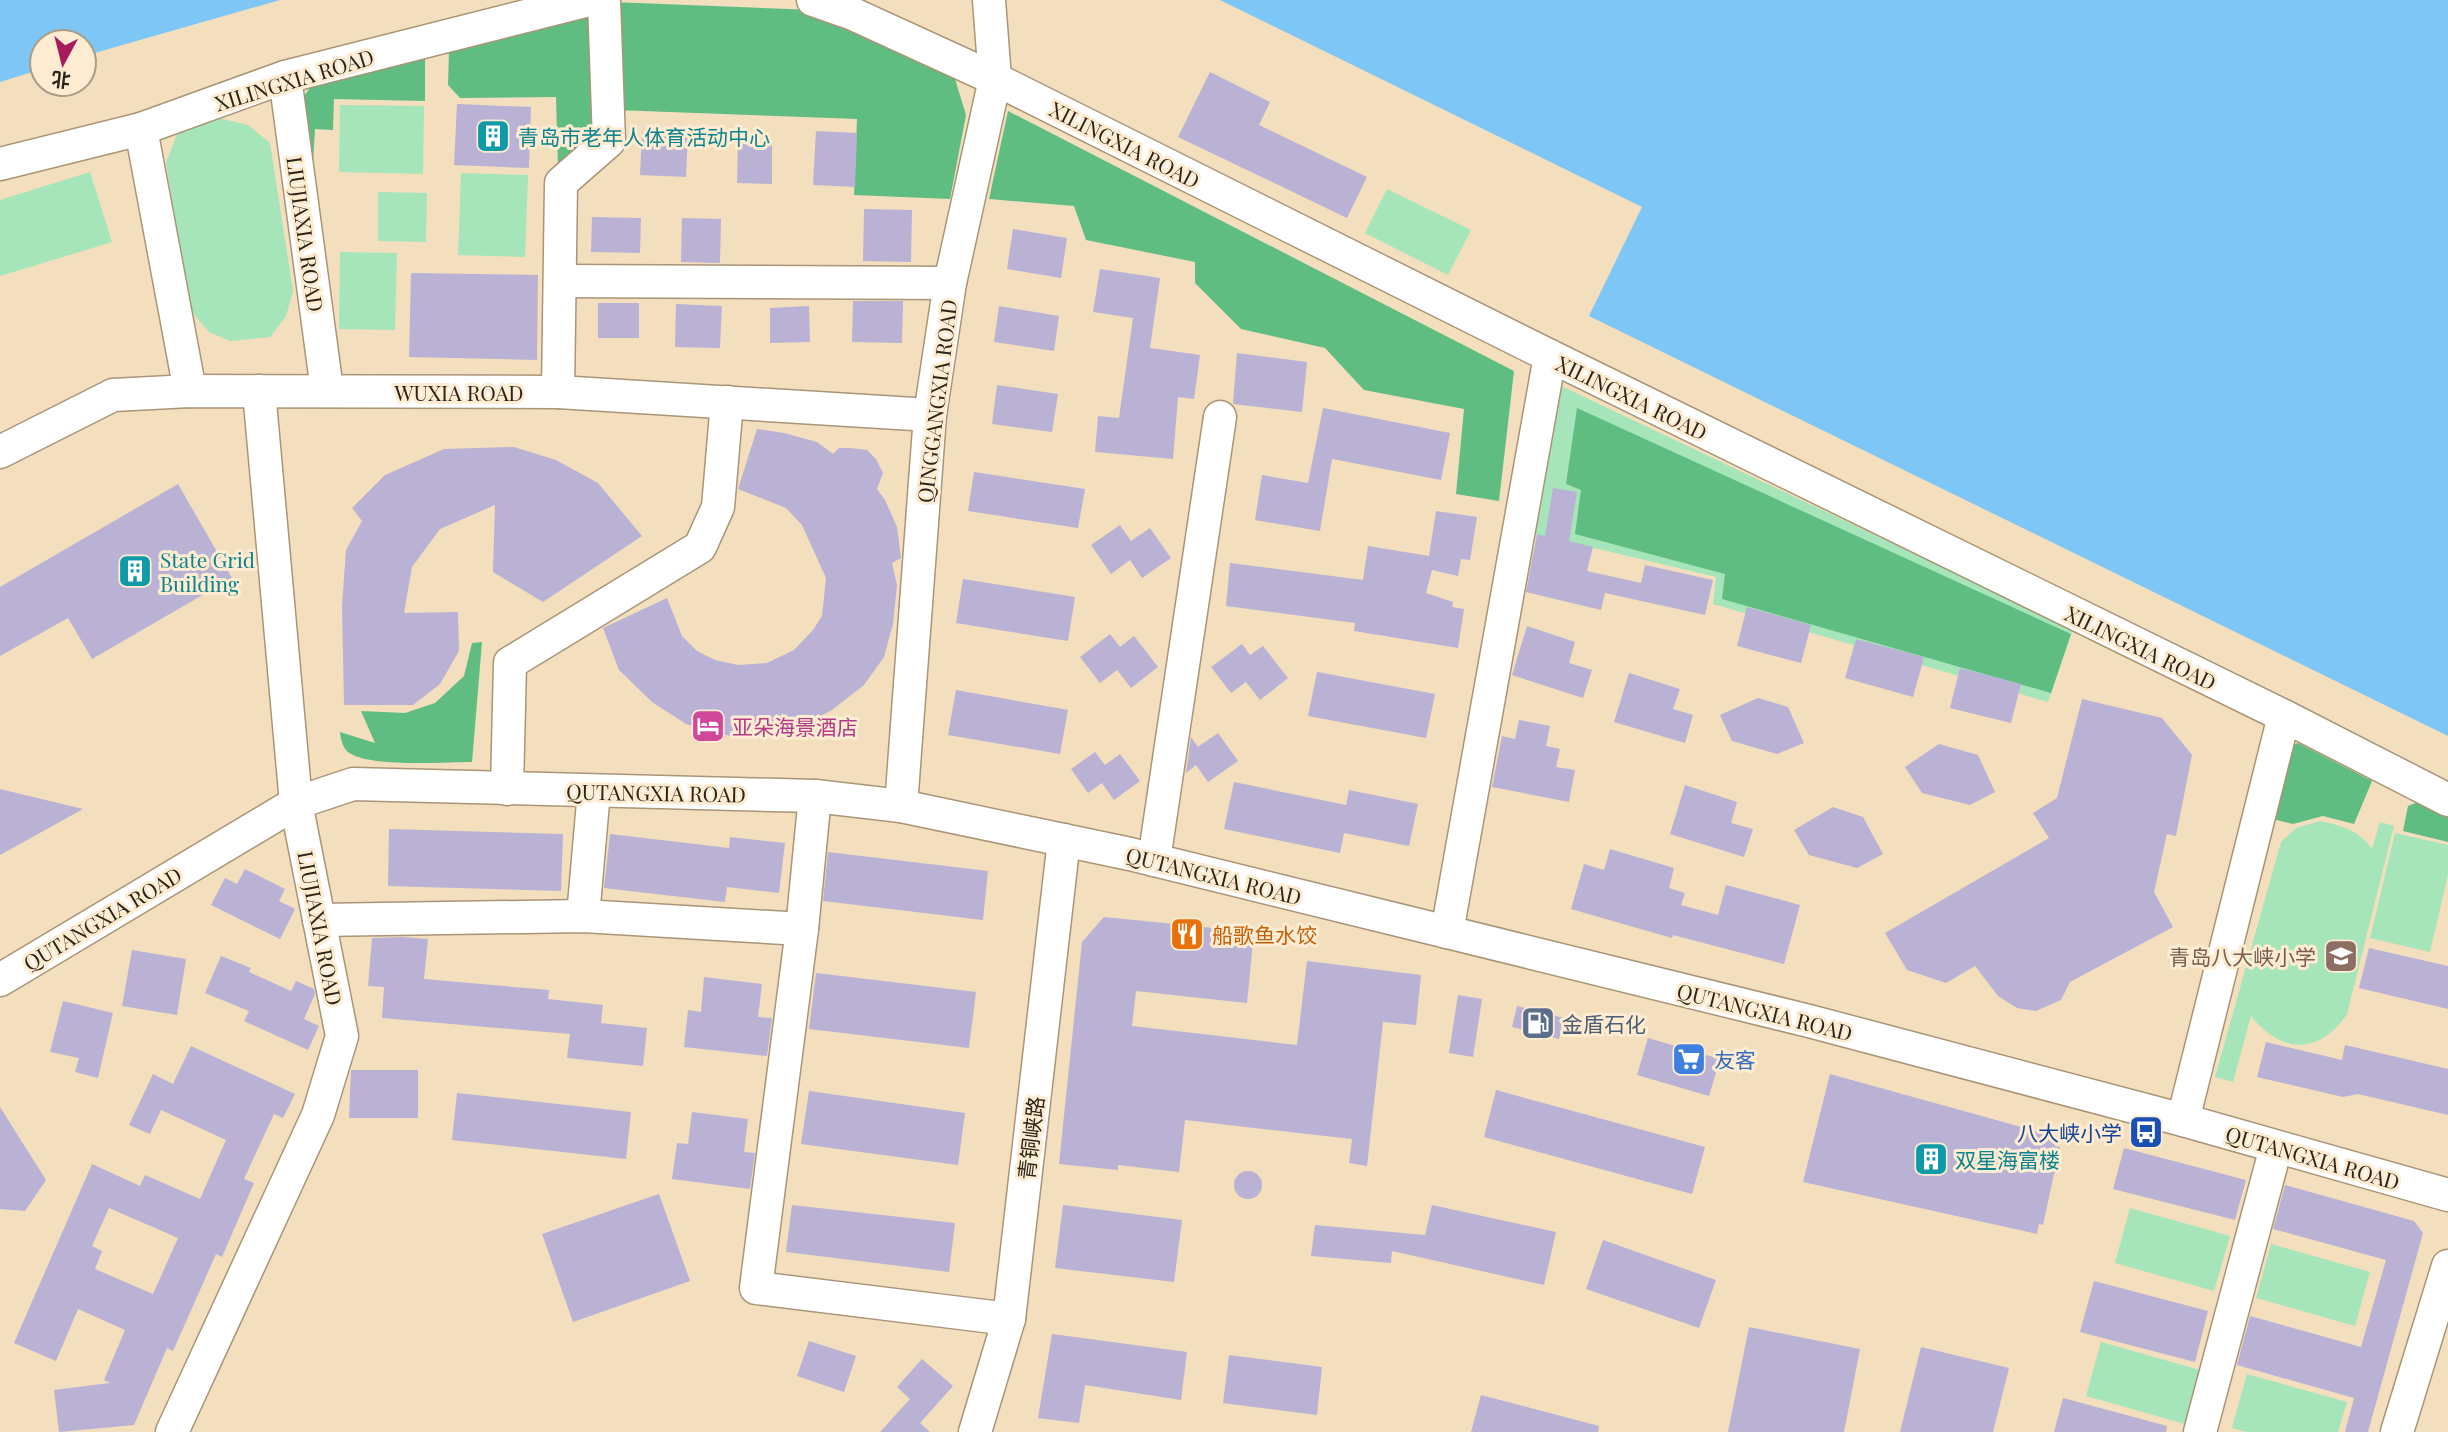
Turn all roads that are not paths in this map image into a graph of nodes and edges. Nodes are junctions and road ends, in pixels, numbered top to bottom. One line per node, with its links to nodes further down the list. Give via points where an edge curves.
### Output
1 (589, 0): 5 (street, XILINGXIA ROAD)
2 (604, 0): 9 (street, via 609,141 561,184)
3 (813, 0): 6 (street, XILINGXIA ROAD)
4 (989, 0): 6 (street, QINGGANGXIA ROAD)
5 (285, 77): 7 (street, XILINGXIA ROAD); 12 (street, LIUJIAXIA ROAD)
6 (995, 79): 10 (street, QINGGANGXIA ROAD); 11 (street, XILINGXIA ROAD)
7 (141, 129): 8 (street, XILINGXIA ROAD); 13 (street)
8 (0, 164)
9 (560, 281): 10 (street); 15 (street)
10 (950, 283): 17 (street, QINGGANGXIA ROAD)
11 (1550, 356): 20 (street, XILINGXIA ROAD); 32 (street)
12 (327, 390): 14 (street, WUXIA ROAD); 15 (street, WUXIA ROAD)
13 (190, 391): 14 (street, WUXIA ROAD); 19 (street, WUXIA ROAD, via 113,395)
14 (259, 391): 25 (street, LIUJIAXIA ROAD)
15 (558, 392): 16 (street, WUXIA ROAD)
16 (727, 402): 17 (street, WUXIA ROAD); 21 (street, via 718,507 700,547 510,663)
17 (930, 415): 26 (street, QINGGANGXIA ROAD)
18 (1220, 417): 28 (street)
19 (0, 452)
20 (2284, 716): 24 (street, XILINGXIA ROAD); 34 (street)
21 (507, 789): 22 (street, QUTANGXIA ROAD); 25 (street, QUTANGXIA ROAD, via 353,784)
22 (594, 791): 23 (street, QUTANGXIA ROAD); 29 (street)
23 (816, 796): 26 (street, QUTANGXIA ROAD); 31 (street)
24 (2448, 800)
25 (296, 803): 30 (street, LIUJIAXIA ROAD); 33 (street, QUTANGXIA ROAD)
26 (901, 806): 27 (street, QUTANGXIA ROAD)
27 (1064, 840): 28 (street, QUTANGXIA ROAD); 38 (street, 青铜峡路)
28 (1154, 860): 32 (street, QUTANGXIA ROAD)
29 (583, 916): 30 (street); 31 (street)
30 (319, 919): 39 (street, LIUJIAXIA ROAD, via 342,1037 318,1115)
31 (802, 929): 38 (street, via 756,1287)
32 (1447, 932): 34 (street, QUTANGXIA ROAD)
33 (0, 980)
34 (2183, 1120): 35 (street, QUTANGXIA ROAD)
35 (2277, 1147): 36 (street, QUTANGXIA ROAD); 41 (street)
36 (2448, 1195)
37 (2448, 1266): 42 (street)
38 (1009, 1319): 40 (street, 青铜峡路)
39 (172, 1432)
40 (975, 1432)
41 (2200, 1432)
42 (2397, 1432)

